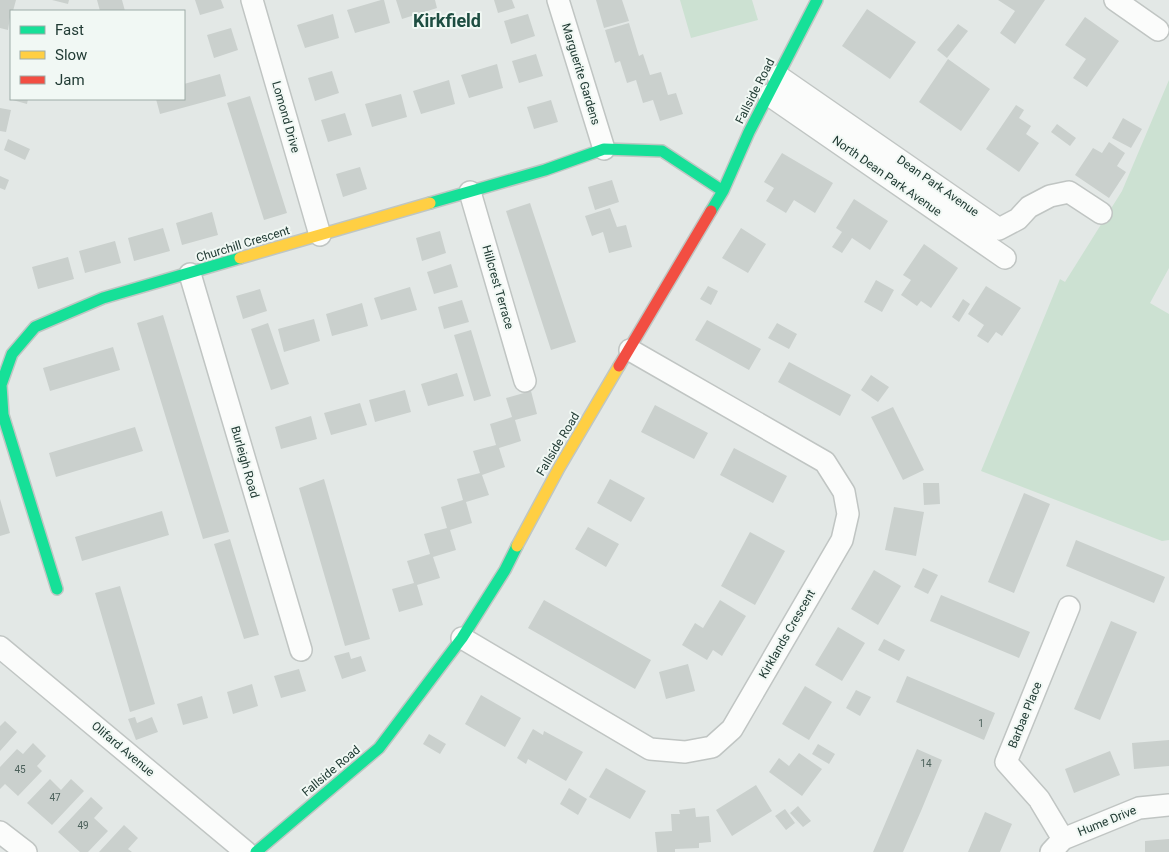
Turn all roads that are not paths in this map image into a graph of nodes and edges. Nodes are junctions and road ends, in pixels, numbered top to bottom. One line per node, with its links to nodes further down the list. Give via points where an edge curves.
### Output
1 (252, 0): 11 (street, Lomond Drive)
2 (558, 0): 7 (street, Marguerite Gardens)
3 (817, 0): 6 (street, Fallside Road)
4 (1115, 0): 5 (street)
5 (1158, 30)
6 (774, 86): 8 (street, Fallside Road); 10 (street, Dean Park Avenue, via 999,229 1029,207 1050,196 1069,192); 12 (street, North Dean Park Avenue)
7 (604, 149): 8 (street, Churchill Crescent, via 662,151); 9 (street, Churchill Crescent)
8 (723, 191): 14 (street, Fallside Road)
9 (470, 192): 11 (street, Churchill Crescent); 15 (street, Hillcrest Terrace)
10 (1101, 213)
11 (320, 235): 13 (street, Churchill Crescent)
12 (1005, 258)
13 (190, 274): 16 (street, Churchill Crescent, via 103,298 35,328 12,354 1,385 3,415); 20 (street, Burleigh Road)
14 (630, 350): 18 (street, Fallside Road, via 559,468 505,570); 18 (street, Kirklands Crescent, via 826,462 844,492 848,514 842,540 732,729 712,747 685,752 650,749)
15 (525, 381)
16 (57, 589)
17 (1069, 607): 23 (street, Barbae Place, via 1006,762 1039,799)
18 (462, 638): 27 (street, Fallside Road, via 379,748)
19 (0, 647): 26 (street, Olifard Avenue)
20 (301, 650)
21 (1169, 805): 23 (street, Hume Drive, via 1139,808)
22 (0, 833): 24 (street); 25 (street)
23 (1057, 845)
24 (9, 852)
25 (26, 852)
26 (246, 852)
27 (256, 852)

